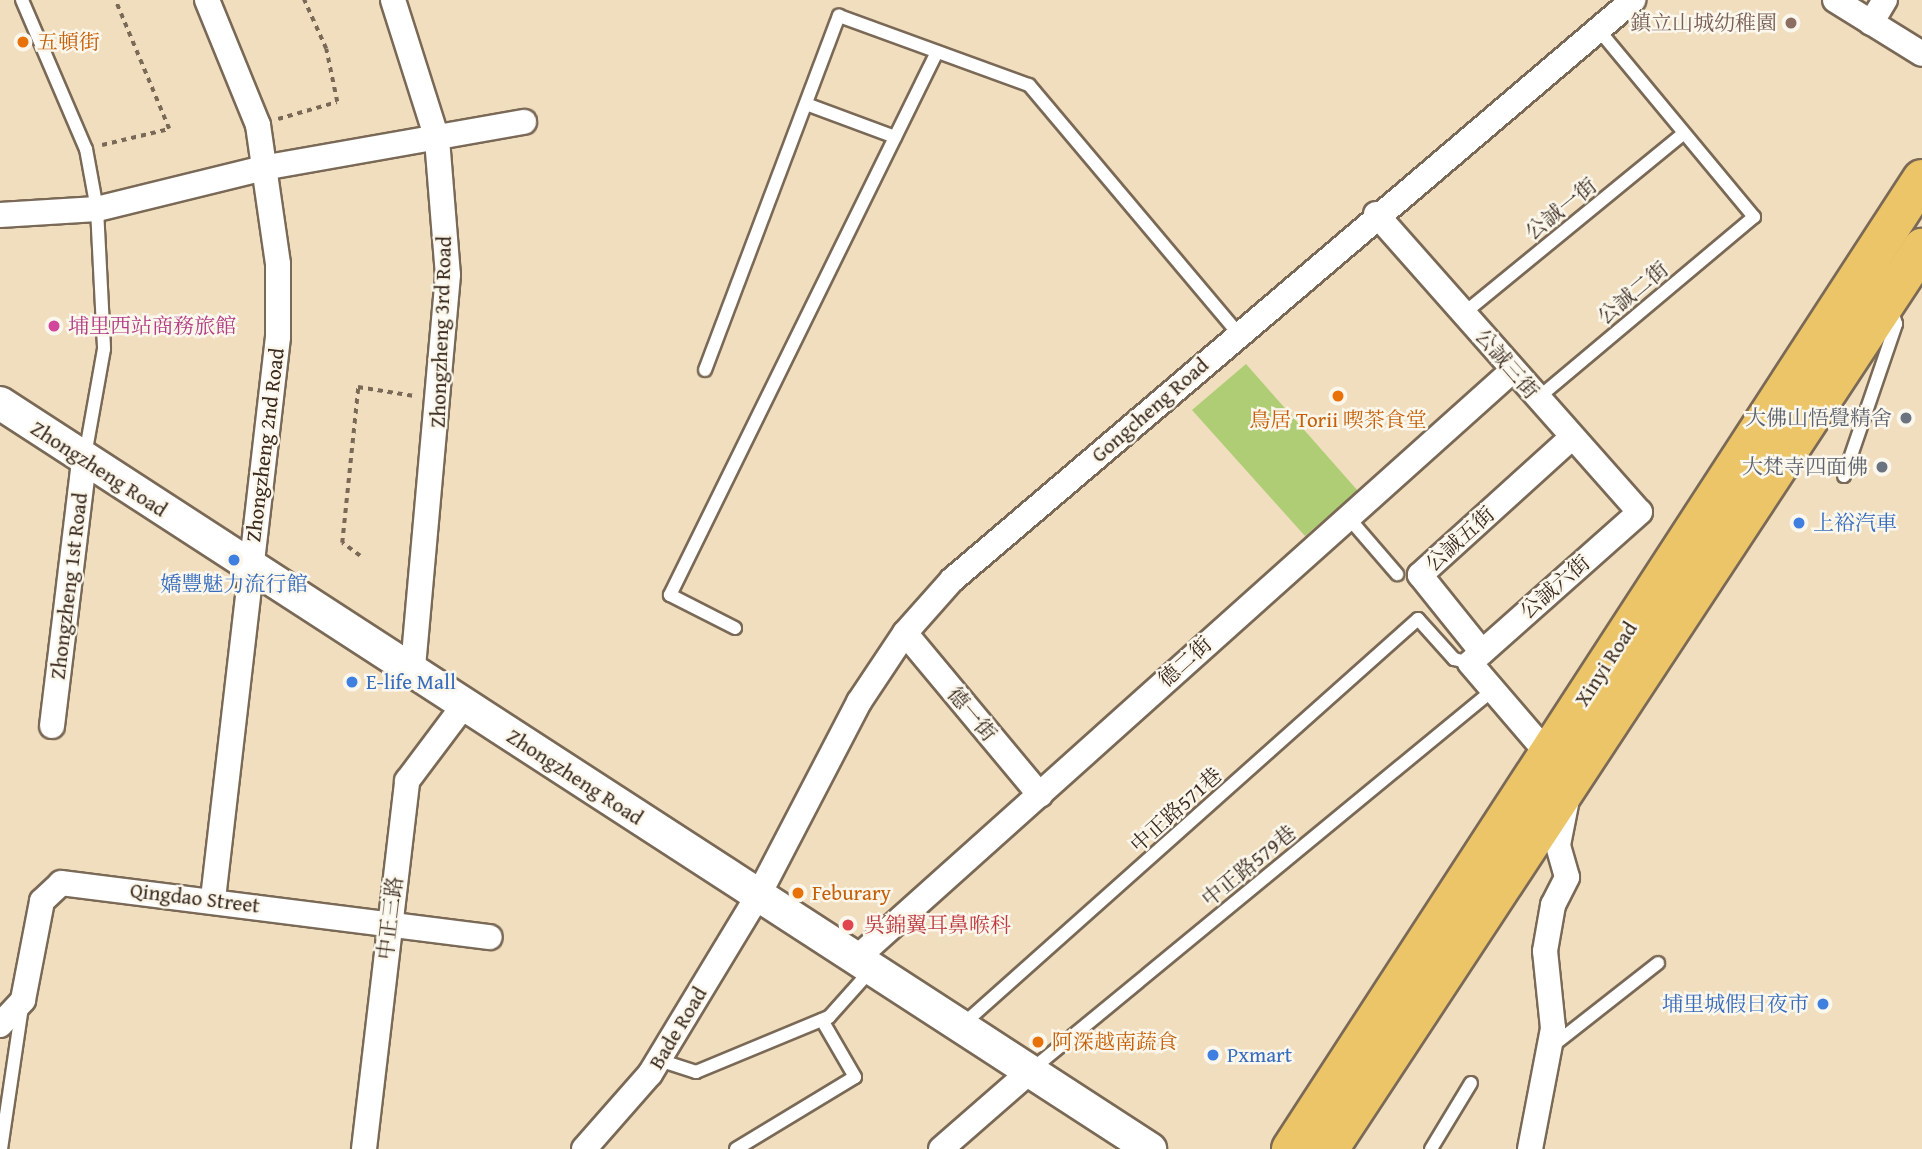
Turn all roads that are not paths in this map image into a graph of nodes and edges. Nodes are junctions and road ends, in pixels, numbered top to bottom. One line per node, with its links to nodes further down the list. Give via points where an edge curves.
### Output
1 (22, 0): 18 (lane, Zhongzheng 1st Road, via 86,149)
2 (207, 0): 16 (street, Zhongzheng 2nd Road, via 258,125)
3 (393, 0): 15 (street, Zhongzheng 3rd Road)
4 (1633, 0): 8 (street, Gongcheng Road)
5 (1885, 0): 7 (street)
6 (1841, 2): 7 (street)
7 (1871, 23): 10 (street)
8 (1599, 30): 13 (lane); 19 (street, Gongcheng Road)
9 (937, 52): 11 (lane, via 839,16); 14 (lane); 24 (lane, via 1029,85)
10 (1922, 54)
11 (806, 104): 14 (lane); 25 (lane)
12 (524, 122): 15 (street)
13 (1683, 134): 23 (lane, 公誠一街); 27 (lane, 公誠二街, via 1754,217)
14 (895, 137): 36 (lane, via 670,594)
15 (438, 139): 16 (street); 40 (street, Zhongzheng 3rd Road, via 448,275 441,400)
16 (268, 167): 18 (street); 34 (street, Zhongzheng 2nd Road, via 278,337)
17 (1922, 179): 38 (main road, Xinyi Road)
18 (97, 209): 20 (street); 30 (lane, Zhongzheng 1st Road, via 104,349)
19 (1376, 214): 23 (street, 公誠三街); 24 (street, Gongcheng Road)
20 (0, 215)
21 (1922, 248): 22 (main road, Xinyi Road)
22 (1889, 303): 31 (lane, via 1896,324); 41 (main road, Xinyi Road)
23 (1463, 314): 26 (street, 公誠三街)
24 (1238, 333): 37 (street, Gongcheng Road, via 952,580)
25 (705, 370)
26 (1513, 370): 27 (street, 公誠三街); 33 (street, 德二街)
27 (1538, 398): 29 (street, 公誠三街)
28 (0, 403): 30 (street, Zhongzheng Road)
29 (1572, 437): 32 (street, 公誠三街); 39 (street, 公誠五街, via 1420,575)
30 (84, 461): 34 (street, Zhongzheng Road); 44 (street, Zhongzheng 1st Road)
31 (1844, 476)
32 (1640, 512): 39 (street, 公誠六街)
33 (1347, 516): 35 (lane); 47 (street, 德二街)
34 (251, 567): 40 (street, Zhongzheng Road); 49 (street, Zhongzheng 2nd Road)
35 (1397, 574)
36 (735, 628)
37 (905, 634): 47 (street, 德一街); 48 (street, Gongcheng Road, via 859,702)
38 (1612, 656): 41 (main road); 45 (main road, Xinyi Road)
39 (1476, 657): 42 (street); 57 (lane, 中正路571巷, via 1454,659 1418,619)
40 (413, 671): 43 (street, Zhongzheng Road)
41 (1642, 677): 46 (main road, Xinyi Road)
42 (1495, 689): 45 (street); 60 (lane, 中正路579巷)
43 (464, 705): 48 (street, Zhongzheng Road); 50 (street, 中正三路, via 407,781)
44 (52, 726)
45 (1548, 754): 68 (main road, Xinyi Road)
46 (1568, 790): 58 (street, via 1558,845 1567,877 1553,905 1545,951); 69 (main road, Xinyi Road)
47 (1040, 795): 52 (street, 德二街)
48 (758, 895): 52 (street, Zhongzheng Road); 59 (street, Bade Road)
49 (213, 899): 50 (street, Qingdao Street); 54 (street, Qingdao Street, via 61,883 42,901)
50 (389, 923): 51 (street, Qingdao Street); 63 (street, 中正三路)
51 (490, 937)
52 (867, 962): 55 (lane); 57 (street, Zhongzheng Road)
53 (1658, 963): 58 (lane)
54 (23, 1000): 56 (street); 62 (lane)
55 (822, 1020): 59 (lane, via 696,1072); 65 (lane, via 855,1077)
56 (0, 1025)
57 (958, 1028): 60 (street, Zhongzheng Road)
58 (1551, 1047): 71 (street)
59 (659, 1060): 64 (street, Bade Road)
60 (1028, 1073): 66 (street); 67 (street, Zhongzheng Road)
61 (1471, 1083): 70 (lane)
62 (1, 1149)
63 (365, 1149)
64 (584, 1149)
65 (736, 1149)
66 (941, 1149)
67 (1150, 1149)
68 (1291, 1149)
69 (1329, 1149)
70 (1431, 1149)
71 (1530, 1149)

